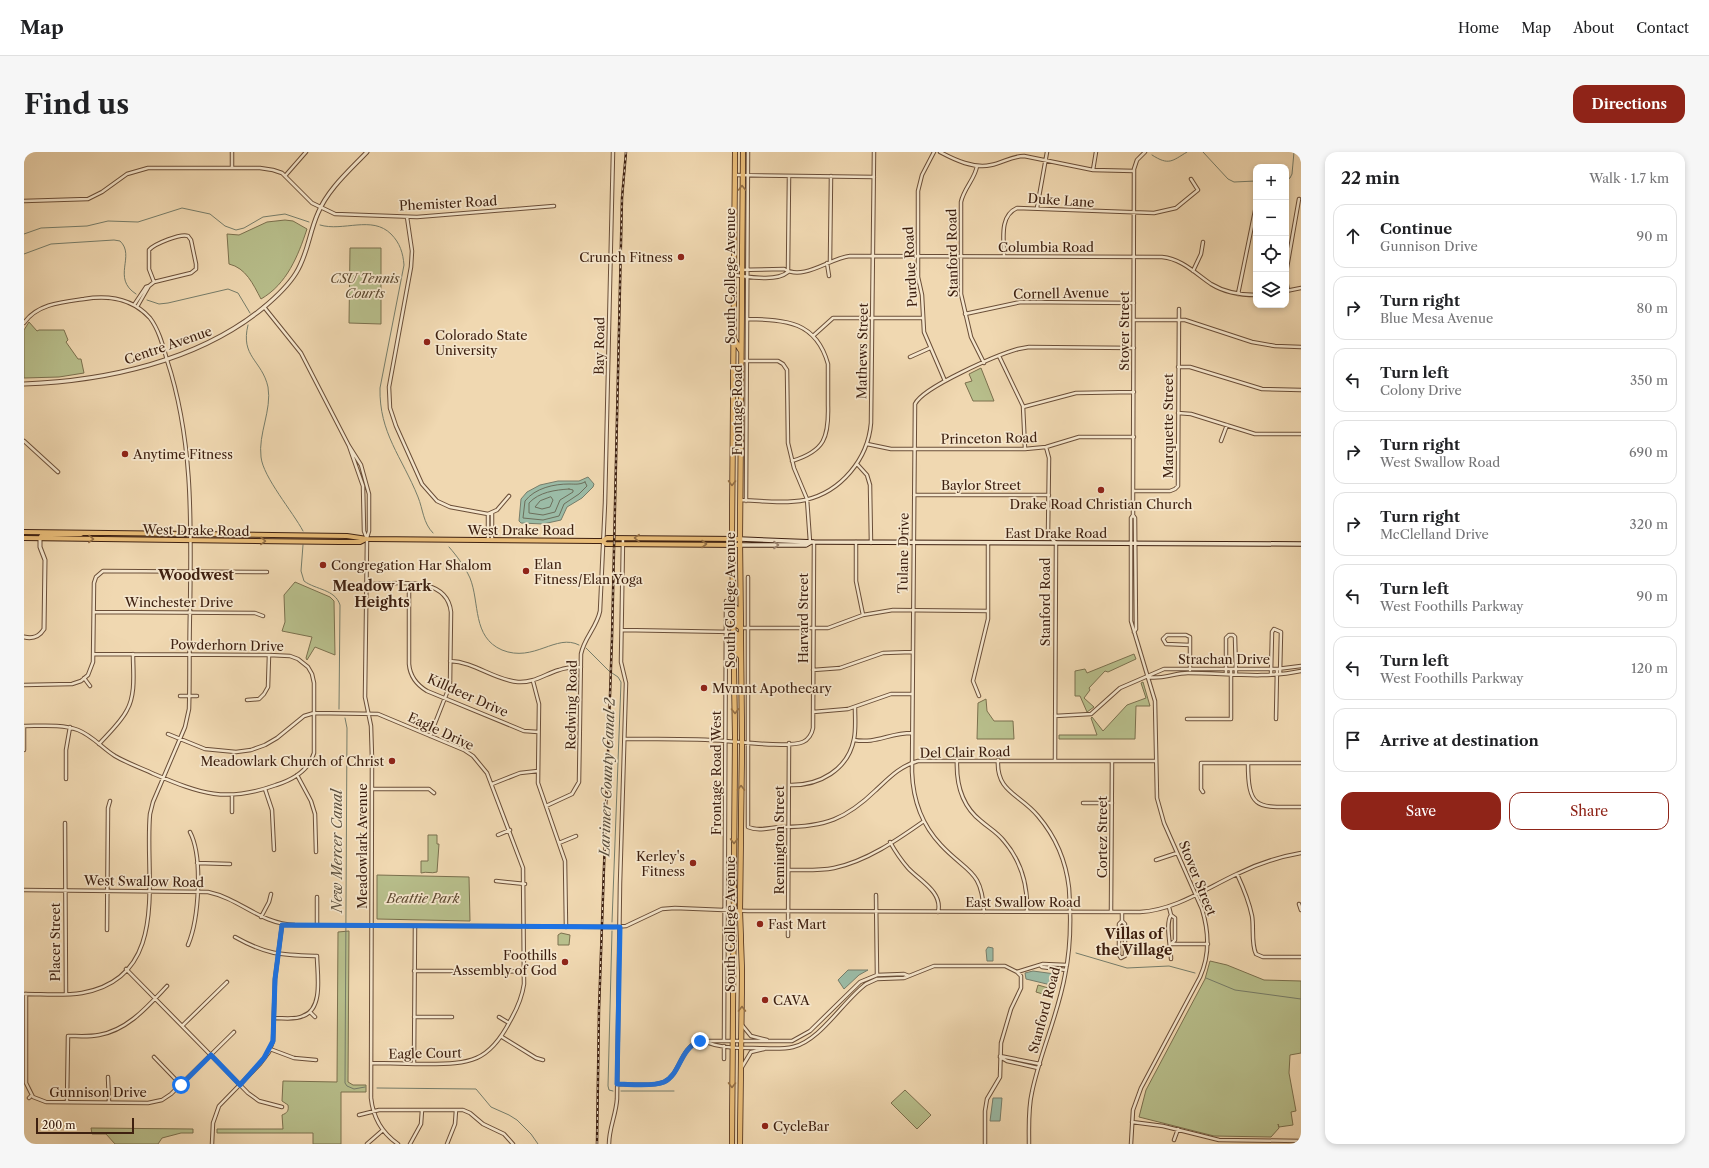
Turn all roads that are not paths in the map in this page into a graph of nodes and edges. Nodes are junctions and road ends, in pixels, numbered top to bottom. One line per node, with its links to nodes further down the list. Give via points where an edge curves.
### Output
1 (232, 152): 16 (street)
2 (306, 152): 22 (street)
3 (367, 152): 30 (street, Centre Avenue, via 329,193)
4 (613, 152): 123 (street, Bay Road)
5 (736, 152): 19 (highway, South College Avenue)
6 (743, 152): 20 (highway, South College Avenue)
7 (748, 152): 21 (street, Frontage Road)
8 (874, 152): 25 (street, Mathews Street)
9 (934, 152): 37 (street, Purdue Road, via 922,175 918,191)
10 (940, 152): 15 (street)
11 (1047, 152): 14 (street)
12 (1096, 152): 17 (street)
13 (1145, 152): 18 (street, Stover Street, via 1137,160)
14 (1045, 160): 15 (street, via 1019,156 992,165); 17 (street); 31 (street)
15 (977, 166): 38 (street, Stanford Road, via 961,202)
16 (232, 168): 22 (street, via 267,168); 28 (street, via 148,168 127,174 88,199)
17 (1093, 170): 18 (street)
18 (1134, 171): 32 (street, Stover Street)
19 (735, 175): 20 (street); 46 (highway, South College Avenue)
20 (742, 175): 21 (street); 43 (highway, South College Avenue, one-way to 20)
21 (748, 175): 23 (street); 44 (street, Frontage Road)
22 (285, 176): 30 (street, Phemister Road, via 306,198)
23 (789, 176): 24 (street); 47 (street)
24 (831, 176): 25 (street); 41 (street)
25 (874, 176): 36 (street, Mathews Street)
26 (1191, 179): 32 (street, Duke Lane, via 1198,190 1181,204 1160,213)
27 (1299, 198): 48 (street)
28 (24, 201)
29 (554, 206): 33 (street, Phemister Road)
30 (320, 208): 33 (street, Phemister Road, via 335,214); 59 (street, Centre Avenue, via 296,273)
31 (1037, 208): 32 (street, Duke Lane); 39 (street, Duke Lane, via 1020,208 1008,214 1004,224)
32 (1135, 213): 40 (street, Stover Street)
33 (407, 217): 107 (street, via 412,262 390,380 389,398 392,414 422,484 431,496 450,507)
34 (1253, 221): 55 (street)
35 (1203, 242): 45 (street, via 1201,254)
36 (873, 256): 37 (street, Columbia Road); 41 (street, Columbia Road, via 844,256); 62 (street, Mathews Street)
37 (918, 256): 38 (street, Columbia Road); 63 (street, Purdue Road)
38 (961, 256): 39 (street, Columbia Road); 61 (street, Stanford Road)
39 (1004, 256): 40 (street, Columbia Road)
40 (1134, 257): 45 (street, Columbia Road, via 1172,259); 57 (street, Stover Street)
41 (830, 262): 42 (street, Columbia Road)
42 (827, 263): 47 (street, Columbia Road, via 803,271); 50 (street)
43 (742, 269): 44 (street, Columbia Road); 46 (street, Columbia Road); 49 (highway, South College Avenue)
44 (747, 269): 47 (street, Columbia Road, via 784,269); 51 (street, Frontage Road)
45 (1192, 270): 55 (street, Columbia Road, via 1216,287)
46 (734, 272): 49 (street, Columbia Road); 69 (highway, South College Avenue)
47 (788, 272): 51 (street, Columbia Road, via 784,275)
48 (1286, 272)
49 (742, 276): 51 (street, Columbia Road); 73 (highway, South College Avenue)
50 (829, 276)
51 (747, 277): 64 (street, Frontage Road)
52 (154, 282): 52 (street, via 191,273 196,269 188,236 155,245 149,250 149,269); 58 (street)
53 (1301, 288): 54 (street)
54 (1289, 291)
55 (1238, 294): 56 (street, Columbia Road)
56 (1253, 295)
57 (1134, 303): 61 (street, Cornell Avenue, via 1021,302); 65 (street, Stover Street)
58 (135, 306): 67 (street, via 114,297 96,297 43,307); 76 (street, via 154,324)
59 (264, 307): 76 (street, Centre Avenue, via 224,335); 117 (street, Meadowlark Avenue, via 301,353 361,465 368,484 369,530)
60 (1179, 309): 66 (street, Marquette Street)
61 (965, 314): 79 (street, Stanford Road, via 971,337)
62 (872, 318): 63 (street); 68 (street, via 833,318); 92 (street, Mathews Street, via 871,423)
63 (922, 318): 71 (street, Purdue Road)
64 (748, 319): 68 (street, via 776,319 788,322 803,328); 78 (street, Frontage Road)
65 (1134, 320): 66 (street); 72 (street, Stover Street)
66 (1178, 320): 70 (street, via 1252,342); 80 (street, Marquette Street)
67 (24, 323)
68 (813, 336): 96 (street, via 822,346 828,364 828,430 824,440 814,451)
69 (734, 339): 73 (highway); 118 (highway, South College Avenue, one-way to 118)
70 (1301, 347)
71 (930, 348): 75 (street); 81 (street, Purdue Road)
72 (1134, 348): 74 (street, Tulane Drive, via 1028,347 1018,348); 84 (street, Stover Street)
73 (741, 351): 77 (highway, South College Avenue)
74 (1000, 356): 79 (street, Tulane Drive); 85 (street)
75 (910, 357)
76 (167, 358): 82 (street, Centre Avenue, via 97,376); 110 (street, via 186,437)
77 (741, 361): 78 (street, Harvard Street); 104 (highway, South College Avenue)
78 (747, 361): 96 (street, Harvard Street, via 778,361 787,370 787,434); 105 (street, Frontage Road)
79 (984, 363): 81 (street, Tulane Drive)
80 (1178, 367): 83 (street, via 1193,368 1262,390); 86 (street, Marquette Street)
81 (944, 381): 94 (street, Tulane Drive, via 916,402)
82 (24, 384)
83 (1301, 390)
84 (1134, 392): 85 (street, via 1076,393); 89 (street, Stover Street)
85 (1023, 407): 95 (street)
86 (1178, 413): 87 (street, via 1191,414); 99 (street, Marquette Street, via 1177,487 1170,492)
87 (1227, 425): 88 (street, via 1255,434); 91 (street)
88 (1301, 434)
89 (1134, 437): 93 (street, Princeton Road, via 1079,437); 99 (street, Stover Street)
90 (24, 441): 98 (street)
91 (1221, 441)
92 (867, 444): 94 (street, Princeton Road); 97 (street, Mathews Street)
93 (1046, 446): 95 (street, Princeton Road); 102 (street, Stanford Road, via 1049,458)
94 (914, 449): 95 (street, Princeton Road); 100 (street, Tulane Drive)
95 (1025, 449)
96 (792, 461): 103 (street, Harvard Street)
97 (858, 464): 103 (street, via 838,484 824,493); 126 (street, via 870,485)
98 (58, 472)
99 (1133, 491): 133 (street, Stover Street)
100 (914, 495): 102 (street, Baylor Street); 127 (street, Tulane Drive)
101 (509, 496): 106 (street)
102 (1049, 496): 132 (street, Stanford Road, via 1048,535)
103 (807, 499): 105 (street, via 787,502); 124 (street, Harvard Street)
104 (740, 500): 105 (street); 119 (highway, South College Avenue)
105 (746, 501)
106 (492, 513): 107 (street); 121 (street)
107 (488, 514): 121 (street)
108 (24, 532): 109 (main road, West Drake Road)
109 (83, 533): 110 (main road, West Drake Road); 113 (main road, via 75,536 42,535)
110 (191, 534): 111 (main road, West Drake Road); 120 (street)
111 (321, 536): 117 (main road, West Drake Road, via 360,536); 122 (main road)
112 (24, 538): 113 (main road, West Drake Road)
113 (40, 538): 120 (main road, West Drake Road, one-way to 120); 157 (street, via 45,560 44,624 38,636)
114 (623, 538): 115 (main road, West Drake Road, one-way to 114); 123 (main road, West Drake Road, via 607,538); 129 (street)
115 (675, 538): 116 (main road, West Drake Road); 130 (main road)
116 (693, 538): 118 (main road, West Drake Road); 131 (main road, via 679,540)
117 (366, 539): 121 (main road, West Drake Road); 122 (main road, West Drake Road, via 360,542); 140 (street, Meadowlark Avenue)
118 (732, 539): 119 (main road, East Drake Road); 135 (highway, South College Avenue)
119 (740, 539): 124 (main road, East Drake Road); 136 (highway, South College Avenue)
120 (190, 540): 122 (main road, West Drake Road, one-way to 122); 137 (street)
121 (490, 540): 123 (main road, West Drake Road)
122 (310, 541)
123 (602, 541): 129 (main road, West Drake Road, via 606,544); 167 (street, Redwing Road, via 600,611 583,646)
124 (812, 542): 125 (main road, East Drake Road); 136 (main road, East Drake Road, one-way to 124, via 806,545); 152 (street, Harvard Street)
125 (856, 542): 126 (main road, East Drake Road); 148 (street, via 856,581)
126 (871, 543): 127 (main road, East Drake Road)
127 (914, 543): 128 (main road, East Drake Road); 144 (street, Tulane Drive)
128 (988, 543): 132 (main road, East Drake Road); 145 (street)
129 (623, 544): 130 (main road, West Drake Road); 153 (street)
130 (651, 544): 131 (main road, West Drake Road)
131 (676, 544): 135 (main road, West Drake Road, one-way to 135)
132 (1056, 544): 133 (main road, East Drake Road); 198 (street, Stanford Road)
133 (1133, 544): 134 (main road, East Drake Road); 156 (street, Stover Street, via 1131,621); 156 (street, Stover Street, via 1136,629)
134 (1301, 544)
135 (732, 545): 136 (main road, East Drake Road); 143 (highway, South College Avenue)
136 (740, 545): 150 (highway, South College Avenue)
137 (191, 571): 138 (street); 146 (street, via 103,571 94,583); 147 (street)
138 (267, 572)
139 (748, 577): 151 (street)
140 (367, 584): 141 (street); 196 (street, Meadowlark Avenue)
141 (409, 584): 165 (street, via 431,586 442,592 448,600 451,612); 192 (street, Killdeer Drive, via 411,673 420,686)
142 (726, 601): 154 (street, Frontage Road West)
143 (733, 605): 150 (highway, via 737,609 737,625); 155 (highway, South College Avenue)
144 (912, 610): 145 (street); 148 (street, via 882,611); 159 (street, Tulane Drive)
145 (988, 611): 191 (street, via 987,627 973,681)
146 (94, 612): 147 (street, Winchester Drive); 160 (street)
147 (190, 613): 149 (street, Winchester Drive, via 255,613); 162 (street)
148 (863, 615): 152 (street, via 828,628)
149 (263, 616)
150 (741, 628): 151 (street); 164 (highway, South College Avenue)
151 (748, 628): 152 (street); 213 (street)
152 (813, 629): 174 (street, Harvard Street)
153 (622, 630): 154 (street); 208 (street, via 621,662 626,683)
154 (726, 631): 155 (street); 210 (street, Frontage Road West)
155 (733, 632): 164 (highway, via 737,634 738,654); 211 (highway, South College Avenue, one-way to 211)
156 (1134, 632): 182 (street, Stover Street)
157 (24, 637)
158 (1190, 645): 158 (street, via 1166,644 1164,640 1167,635 1186,635 1190,637); 168 (street)
159 (912, 652): 174 (street, via 883,653 840,668); 187 (street, Tulane Drive)
160 (93, 654): 161 (street, Powderhorn Drive); 183 (street, via 92,667)
161 (133, 654): 162 (street, Powderhorn Drive); 215 (street, via 130,704 125,714)
162 (189, 654): 163 (street, Powderhorn Drive); 189 (street)
163 (269, 656): 193 (street, via 267,690 259,699); 197 (street, Powderhorn Drive, via 293,657 308,666 314,683)
164 (741, 657): 212 (highway, South College Avenue)
165 (450, 661): 184 (street, via 470,664 510,681); 192 (street, via 450,685)
166 (1301, 666): 173 (street, Strachan Drive)
167 (581, 667): 184 (street, via 564,668); 239 (street, Redwing Road, via 579,782 572,794)
168 (1190, 668): 169 (street, Strachan Drive); 176 (street); 182 (street, Strachan Drive, via 1164,669)
169 (1226, 669): 170 (street, Strachan Drive); 171 (street, via 1226,638 1233,634); 177 (street)
170 (1231, 669): 171 (street, Strachan Drive); 178 (street)
171 (1236, 669): 172 (street, Strachan Drive); 179 (street)
172 (1271, 669): 173 (street, Strachan Drive); 173 (street, via 1274,629 1281,632); 180 (street)
173 (1279, 669): 181 (street)
174 (813, 670): 195 (street, Harvard Street)
175 (1301, 671): 181 (street, Strachan Drive)
176 (1190, 673): 177 (street, Strachan Drive); 182 (street, Strachan Drive, via 1156,679)
177 (1226, 674): 178 (street, Strachan Drive)
178 (1231, 674): 179 (street, Strachan Drive); 199 (street, via 1231,719)
179 (1236, 674): 180 (street, Strachan Drive)
180 (1271, 674): 181 (street, Strachan Drive)
181 (1278, 674): 200 (street)
182 (1148, 677): 198 (street, Strachan Drive, via 1116,690 1091,714); 221 (street, Stover Street, via 1156,707)
183 (84, 678): 185 (street, via 68,685); 186 (street)
184 (533, 681): 203 (street, via 538,698)
185 (24, 685)
186 (90, 686)
187 (912, 694): 194 (street, via 891,694); 204 (street, Tulane Drive)
188 (180, 696): 189 (street)
189 (190, 696): 190 (street); 207 (street, via 188,716)
190 (197, 696)
191 (979, 696)
192 (446, 698): 203 (street, Killdeer Drive, via 524,731); 206 (street)
193 (247, 700)
194 (855, 708): 195 (street); 209 (street)
195 (813, 712): 214 (street, Harvard Street, via 810,736 803,742)
196 (368, 713): 197 (street, Eagle Drive); 206 (street, Eagle Drive, via 383,716); 232 (street, Meadowlark Avenue, via 372,732)
197 (314, 714): 207 (street, Eagle Drive, via 299,718 265,745 242,752 214,751); 226 (street, Powderhorn Drive, via 312,758 306,768)
198 (1054, 716): 219 (street, Stanford Road)
199 (1187, 719)
200 (1276, 719)
201 (24, 726): 202 (street); 216 (street)
202 (70, 728): 215 (street, Powderhorn Drive, via 85,733); 228 (street, via 66,750)
203 (538, 732): 225 (street)
204 (912, 733): 209 (street, via 892,734 870,742); 222 (street, Tulane Drive)
205 (168, 734): 207 (street, Eagle Drive)
206 (430, 736): 229 (street, Eagle Drive, via 473,756 485,769)
207 (180, 739): 227 (street)
208 (625, 739): 210 (street, Harvard Street); 294 (street)
209 (854, 740): 230 (street, via 845,759 833,773 814,783)
210 (726, 741): 211 (street, Harvard Street); 273 (street, Frontage Road West)
211 (735, 742): 212 (street, Harvard Street); 275 (highway, South College Avenue, one-way to 275)
212 (742, 743): 213 (street, Harvard Street); 276 (highway, South College Avenue, one-way to 212)
213 (748, 743): 214 (street, Harvard Street); 244 (street, Del Clair Road, via 748,827)
214 (789, 743): 230 (street, Remington Street)
215 (99, 744): 227 (street, Powderhorn Drive, via 116,757)
216 (24, 750)
217 (956, 760): 218 (street, Del Clair Road); 222 (street, Del Clair Road); 281 (street, via 957,781 965,802 978,819 1005,841 1018,862 1027,887)
218 (998, 760): 219 (street, Del Clair Road); 282 (street, Stanford Road, via 998,774 1003,785 1033,810 1056,843 1067,878)
219 (1055, 760): 220 (street, Del Clair Road)
220 (1112, 761): 221 (street, Del Clair Road); 238 (street, Cortez Street)
221 (1156, 761): 253 (street, Stover Street, via 1159,809)
222 (912, 763): 242 (street, Tulane Drive, via 915,796); 244 (street, Del Clair Road, via 894,773 861,805 841,818 817,826)
223 (1248, 763): 224 (street); 233 (street, via 1201,763); 240 (street, via 1249,789 1262,805)
224 (1301, 763)
225 (538, 771): 229 (street, via 524,772); 239 (street, via 539,788)
226 (297, 775): 231 (street, Powderhorn Drive); 252 (street, via 315,814)
227 (164, 778): 235 (street, Powderhorn Drive, via 197,792); 265 (street, via 150,814)
228 (66, 779)
229 (492, 784): 245 (street, Eagle Drive)
230 (789, 785): 244 (street, Remington Street)
231 (265, 789): 235 (street, Powderhorn Drive); 251 (street, via 272,810)
232 (372, 789): 234 (street, via 430,789); 290 (street, Meadowlark Avenue)
233 (1203, 792)
234 (434, 793)
235 (232, 795): 241 (street)
236 (110, 801): 264 (street)
237 (1084, 803): 238 (street)
238 (1112, 803): 283 (street, Cortez Street)
239 (546, 806): 250 (street)
240 (1301, 807)
241 (232, 812)
242 (924, 821): 249 (street); 280 (street, Tulane Drive, via 940,844 975,877 983,894)
243 (65, 823): 263 (street, Placer Street)
244 (789, 827): 258 (street, Remington Street)
245 (510, 830): 247 (street); 261 (street, Eagle Drive, via 522,862)
246 (190, 832): 256 (street, via 196,846)
247 (498, 835)
248 (576, 836): 250 (street)
249 (890, 842): 258 (street, via 868,856 841,866 822,870); 279 (street, via 907,867 933,892 938,903)
250 (559, 843): 293 (street, via 566,867)
251 (274, 850)
252 (316, 852)
253 (1178, 853): 255 (street); 268 (street, Stover Street)
254 (1301, 853): 259 (street, East Swallow Road, via 1266,861)
255 (1156, 860)
256 (197, 863): 257 (street); 266 (street)
257 (230, 864)
258 (789, 870): 277 (street, Remington Street)
259 (1237, 874): 268 (street, East Swallow Road); 302 (street, via 1249,904 1256,954 1264,957)
260 (496, 881): 261 (street)
261 (525, 884): 292 (street, Eagle Drive)
262 (24, 890): 263 (street, West Swallow Road)
263 (65, 890): 264 (street, West Swallow Road); 319 (street, Placer Street)
264 (108, 890): 265 (street, West Swallow Road); 295 (street)
265 (149, 890): 266 (street, West Swallow Road); 306 (street, via 147,932 138,954)
266 (197, 890): 286 (street, West Swallow Road, via 224,896); 300 (street, via 196,916)
267 (271, 894): 286 (street)
268 (1196, 894): 272 (street, East Swallow Road); 299 (street, Stover Street, via 1205,918)
269 (876, 895): 278 (street)
270 (317, 897): 289 (street)
271 (1298, 904): 274 (street)
272 (1170, 907): 284 (street, East Swallow Road); 285 (street)
273 (725, 910): 275 (street, West Swallow Road); 294 (street, West Swallow Road, via 662,909); 334 (street, Frontage Road West)
274 (1301, 910)
275 (733, 911): 276 (street, East Swallow Road); 335 (highway, South College Avenue)
276 (740, 911): 277 (street, East Swallow Road); 329 (highway, South College Avenue, one-way to 276)
277 (788, 911): 278 (street, East Swallow Road); 296 (street, Remington Street)
278 (876, 912): 279 (street, East Swallow Road); 313 (street)
279 (938, 912): 280 (street, East Swallow Road)
280 (984, 912): 281 (street, East Swallow Road)
281 (1027, 912): 282 (street, East Swallow Road)
282 (1070, 912): 283 (street, East Swallow Road); 305 (street, Stanford Road)
283 (1111, 912): 284 (street, East Swallow Road)
284 (1122, 913): 287 (street)
285 (1171, 915): 298 (street, via 1168,918 1168,939); 298 (street, via 1175,918 1175,940)
286 (261, 916): 288 (street, West Swallow Road)
287 (1122, 921): 287 (street, via 1125,924 1125,956 1121,958 1118,955 1119,924)
288 (282, 925): 289 (street, West Swallow Road); 301 (street)
289 (317, 925): 290 (street, West Swallow Road)
290 (372, 926): 291 (street, West Swallow Road); 349 (street, Meadowlark Avenue)
291 (414, 926): 292 (street, West Swallow Road); 308 (street)
292 (524, 926): 293 (street, West Swallow Road); 310 (street, Eagle Drive)
293 (566, 927): 294 (street, West Swallow Road)
294 (620, 927): 355 (street)
295 (107, 930)
296 (788, 936)
297 (235, 937): 301 (street, via 259,950)
298 (1171, 944): 299 (street); 303 (street)
299 (1208, 944): 367 (street, Stover Street, via 1201,974 1141,1088)
300 (188, 945)
301 (278, 954): 322 (street, via 317,956 316,1000); 327 (street)
302 (1301, 957)
303 (1171, 959)
304 (1040, 965): 305 (street); 307 (street); 312 (street)
305 (1067, 965): 307 (street, Stanford Road)
306 (126, 969): 319 (street, via 110,983 96,989); 320 (street)
307 (1066, 970): 351 (street, Stanford Road)
308 (414, 971): 309 (street); 324 (street)
309 (452, 971)
310 (524, 971): 311 (street); 321 (street, Eagle Drive)
311 (496, 972)
312 (1017, 972): 314 (street, via 1005,966 934,966); 344 (street, via 1021,976 1021,988 1005,1025)
313 (877, 975): 314 (street); 315 (street); 337 (street, via 860,982 802,1037 789,1041)
314 (909, 976): 315 (street)
315 (877, 979): 342 (street, via 861,988 815,1036 806,1042 790,1048)
316 (227, 982): 330 (street)
317 (167, 986): 320 (street)
318 (25, 994): 319 (street); 358 (street, Gunnison Drive, via 25,1080)
319 (66, 994)
320 (155, 999): 330 (street); 360 (street, via 133,1020 117,1029 99,1035 68,1036)
321 (519, 1004): 328 (street, Eagle Court)
322 (310, 1012): 323 (street); 327 (street, via 297,1018)
323 (315, 1017)
324 (414, 1017): 325 (street); 350 (street)
325 (452, 1017)
326 (499, 1017): 328 (street)
327 (275, 1018): 340 (street, via 274,1038)
328 (509, 1023): 332 (street, Eagle Court)
329 (742, 1024): 336 (highway, South College Avenue); 337 (street, via 751,1036)
330 (182, 1026): 343 (street)
331 (234, 1032): 343 (street, Gunnison Drive)
332 (502, 1037): 348 (street); 350 (street, Eagle Court, via 487,1052 469,1061 455,1064)
333 (704, 1041): 334 (street); 338 (street); 355 (street, via 690,1046 671,1077 663,1083)
334 (724, 1041): 335 (street)
335 (733, 1041): 336 (street); 339 (highway, South College Avenue)
336 (742, 1041): 337 (street); 341 (highway, South College Avenue)
337 (769, 1041)
338 (724, 1046): 339 (street); 346 (street)
339 (733, 1046): 341 (street); 379 (highway, South College Avenue, one-way to 379)
340 (270, 1048): 347 (street, via 294,1058); 357 (street, via 260,1064)
341 (742, 1048): 342 (street); 352 (highway, South College Avenue)
342 (766, 1048): 352 (street, via 751,1052)
343 (211, 1055): 356 (street, Gunnison Drive); 357 (street)
344 (1000, 1056): 351 (street); 353 (street, via 1007,1061); 381 (street, via 1000,1077 989,1095 985,1111)
345 (154, 1057): 356 (street)
346 (724, 1059)
347 (316, 1060)
348 (543, 1060)
349 (371, 1064): 350 (street, Eagle Court); 365 (street, Meadowlark Avenue)
350 (414, 1064)
351 (1040, 1064): 353 (street, Stanford Road)
352 (741, 1067): 380 (highway, South College Avenue)
353 (1038, 1068): 382 (street, Stanford Road, via 1032,1093)
354 (108, 1077): 361 (street)
355 (617, 1084): 378 (street, via 617,1107)
356 (181, 1085): 361 (street, Gunnison Drive, via 158,1101)
357 (240, 1085): 362 (street, via 259,1100); 372 (street, via 216,1111)
358 (32, 1095): 359 (street, Gunnison Drive); 360 (street, Gunnison Drive, via 37,1100 46,1102)
359 (29, 1098)
360 (67, 1102): 361 (street, Gunnison Drive)
361 (109, 1102)
362 (282, 1107)
363 (422, 1110): 364 (street); 365 (street); 375 (street, via 421,1124)
364 (456, 1110): 376 (street, via 455,1124); 377 (street, via 470,1113 483,1124 504,1134)
365 (373, 1111): 366 (street); 369 (street, Meadowlark Avenue)
366 (359, 1115)
367 (1132, 1122): 368 (street); 383 (street, Stover Street)
368 (1178, 1129): 370 (street); 371 (street, via 1226,1141)
369 (383, 1130): 373 (street); 374 (street, Meadowlark Avenue)
370 (1174, 1140)
371 (1301, 1141)
372 (212, 1144)
373 (367, 1144)
374 (398, 1144)
375 (410, 1144)
376 (447, 1144)
377 (513, 1144)
378 (609, 1144)
379 (732, 1144)
380 (740, 1144)
381 (985, 1144)
382 (1029, 1144)
383 (1131, 1144)

